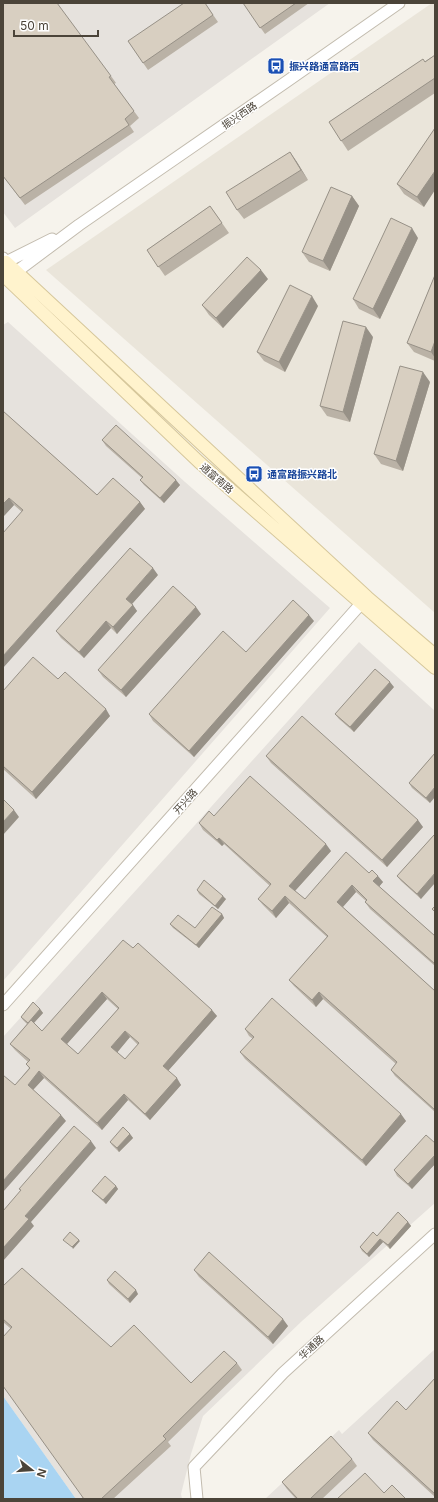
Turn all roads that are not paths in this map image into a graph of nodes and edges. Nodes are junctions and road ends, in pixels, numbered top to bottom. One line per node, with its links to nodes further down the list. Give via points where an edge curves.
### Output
1 (399, 3): 2 (street, 振兴西路)
2 (79, 225): 3 (street, 振兴西路); 4 (street, 振兴西路)
3 (4, 262): 4 (main road, 通富南路)
4 (7, 277): 5 (main road, 通富南路, via 198,462)
5 (364, 600): 6 (main road, 通富南路); 7 (main road, 通富南路); 8 (street, 开兴路)
6 (435, 655)
7 (435, 668)
8 (3, 1005)
9 (435, 1234): 10 (street, 华通路, via 283,1374 194,1467)
10 (197, 1499)

